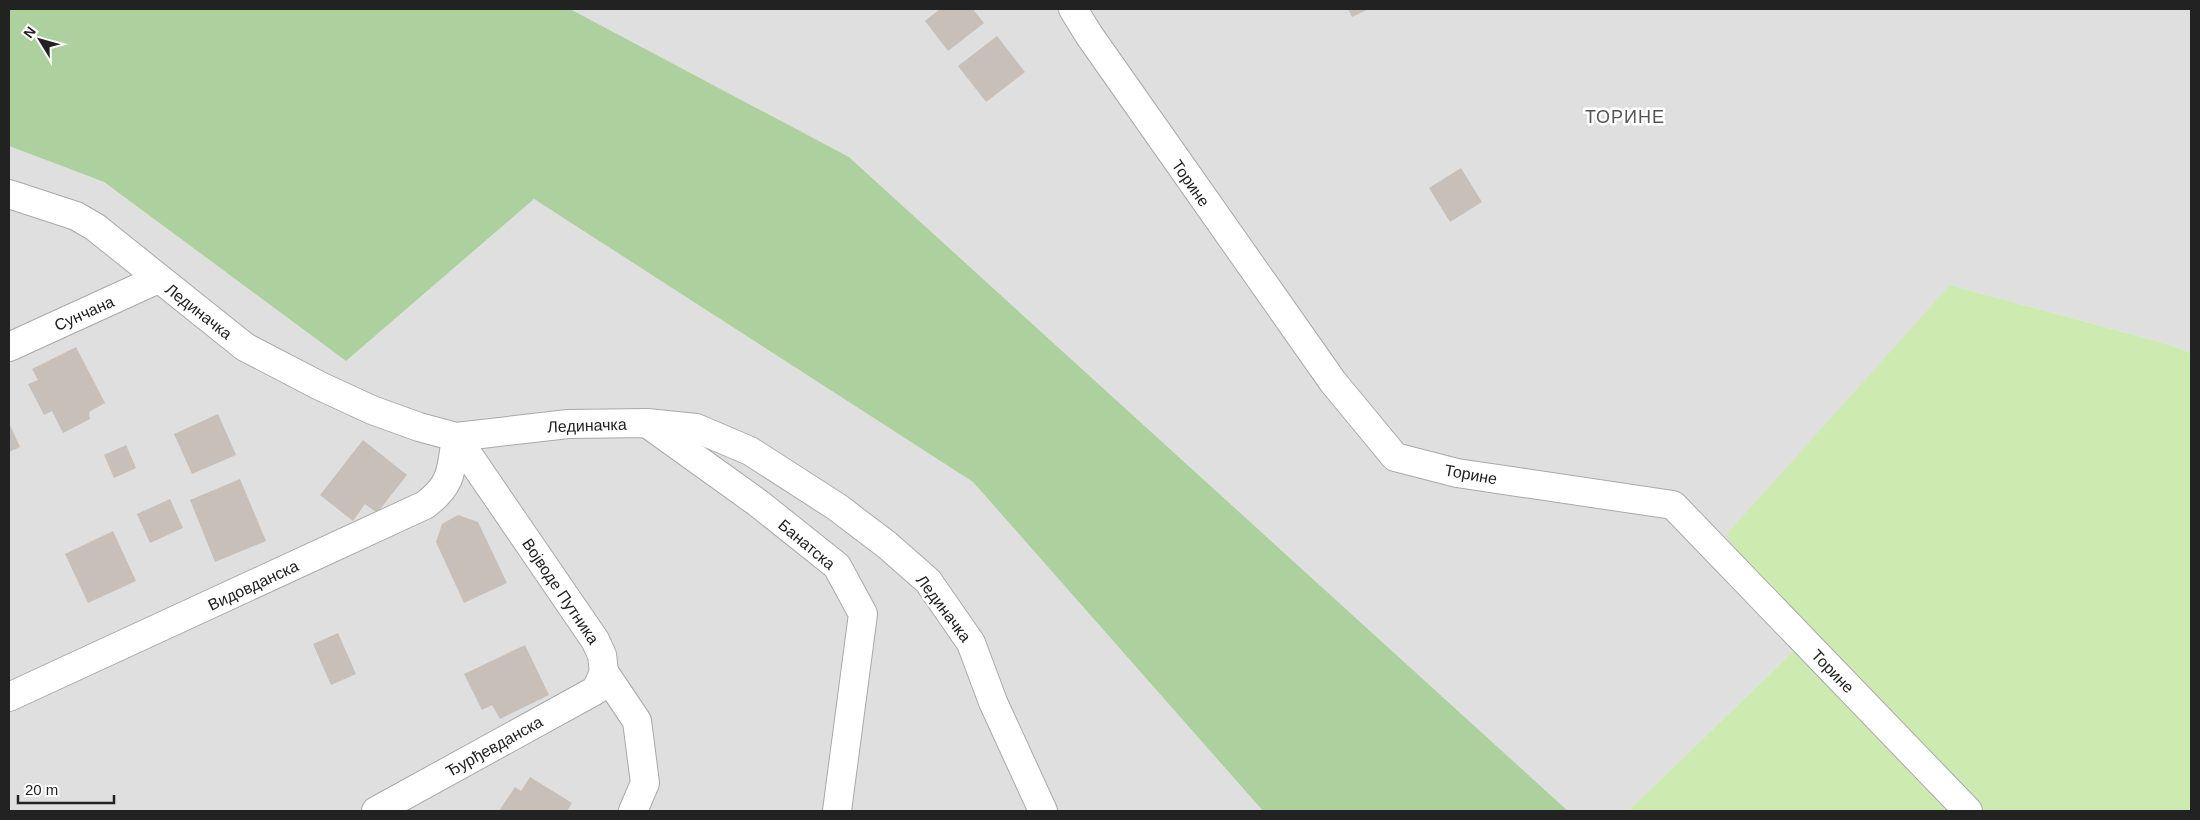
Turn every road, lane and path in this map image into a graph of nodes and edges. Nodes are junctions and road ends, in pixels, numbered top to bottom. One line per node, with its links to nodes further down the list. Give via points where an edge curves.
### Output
1 (1073, 9): 13 (street, Торине, via 1196,190 1333,382 1395,458 1457,472 1673,505)
2 (9, 194): 3 (street, Лединачка, via 76,216 95,227)
3 (158, 279): 4 (street, Сунчана); 6 (street, Лединачка, via 245,347 372,410)
4 (9, 347)
5 (647, 423): 6 (street, Лединачка, via 568,424); 11 (street, Банатска, via 758,503 837,566 862,614); 12 (street, Лединачка, via 696,428 750,451 838,507 928,581 971,643 993,702)
6 (456, 437): 7 (street, Војводе Путника, via 595,640 602,655); 8 (street, Видовданска, via 449,481 439,495 425,505)
7 (604, 672): 9 (street, Ђурђевданска, via 596,690); 10 (street, Војводе Путника, via 637,721 645,783)
8 (9, 697)
9 (376, 811)
10 (633, 811)
11 (837, 811)
12 (1043, 811)
13 (1968, 811)

